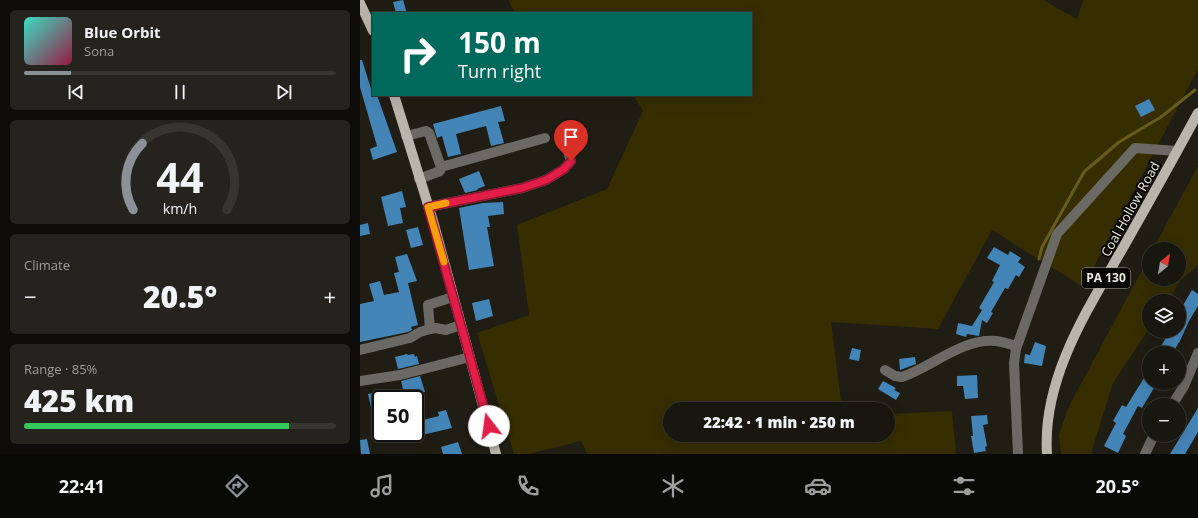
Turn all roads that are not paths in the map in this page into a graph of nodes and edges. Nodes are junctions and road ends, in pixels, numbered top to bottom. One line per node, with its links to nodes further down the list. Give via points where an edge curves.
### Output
1 (360, 2): 2 (main road)
2 (372, 29)
3 (394, 96): 5 (main road)
4 (1198, 113): 8 (main road, Coal Hollow Road / PA 130)
5 (406, 136): 9 (street, via 426,131 429,133); 10 (main road)
6 (545, 138): 9 (street)
7 (565, 143): 11 (street, via 571,161 564,169 546,180 522,188)
8 (1177, 151): 15 (street, via 1135,148 1057,234); 25 (main road, Coal Hollow Road / PA 130, via 1096,296 1064,360 1048,418)
9 (441, 167): 10 (street, via 440,171)
10 (419, 179): 11 (main road)
11 (428, 207): 12 (main road)
12 (453, 297): 13 (main road); 14 (street, via 428,305)
13 (461, 325): 14 (street, via 446,330); 18 (main road)
14 (430, 329): 16 (street, via 410,338)
15 (1016, 346): 19 (street, via 994,341 959,349 902,377); 24 (street, via 1014,363)
16 (360, 350)
17 (1198, 353): 21 (street)
18 (470, 357): 20 (street, via 400,375); 23 (main road)
19 (885, 370)
20 (360, 381)
21 (1176, 398)
22 (1151, 442): 26 (street)
23 (496, 454)
24 (1018, 454)
25 (1047, 454)
26 (1145, 454)

